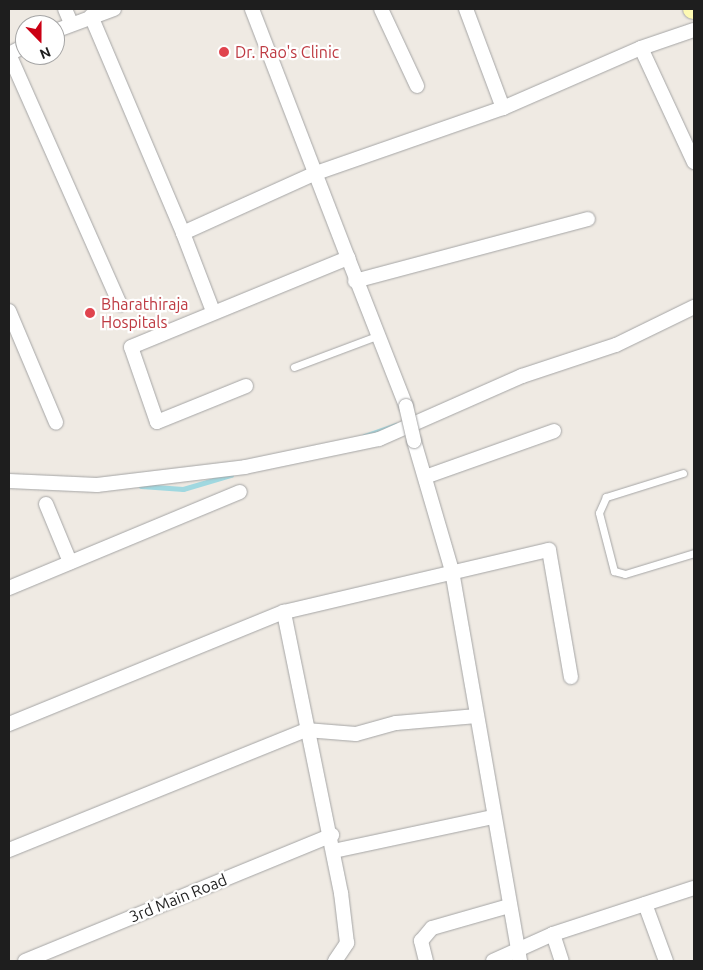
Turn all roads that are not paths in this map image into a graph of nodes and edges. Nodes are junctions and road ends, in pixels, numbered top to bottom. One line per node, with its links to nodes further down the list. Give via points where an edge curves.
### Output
1 (65, 9): 7 (street)
2 (114, 9): 6 (street)
3 (252, 9): 15 (street)
4 (381, 9): 12 (street)
5 (466, 9): 13 (street)
6 (91, 16): 7 (street); 17 (street)
7 (70, 23): 8 (street)
8 (65, 26)
9 (694, 30): 10 (street)
10 (641, 48): 13 (street, via 595,72); 14 (street)
11 (9, 54): 20 (street)
12 (417, 86)
13 (503, 108): 15 (street)
14 (694, 162)
15 (316, 173): 17 (street); 18 (street)
16 (588, 219): 19 (street)
17 (183, 233): 23 (street)
18 (348, 258): 19 (street); 23 (street)
19 (355, 281): 24 (street)
20 (120, 304)
21 (694, 306): 31 (street, via 646,330 441,409 379,439 307,457 97,485)
22 (9, 311): 27 (street)
23 (213, 311): 26 (street, via 131,347 157,422)
24 (379, 335): 25 (lane); 30 (street, bridge, via 406,406)
25 (294, 367)
26 (246, 386)
27 (56, 422)
28 (554, 431): 30 (street)
29 (683, 473): 34 (lane, via 606,497 599,513 614,571 625,574)
30 (425, 477): 36 (street)
31 (9, 481)
32 (240, 492): 35 (street)
33 (46, 504): 35 (street)
34 (694, 553)
35 (70, 562): 37 (street)
36 (452, 571): 38 (street); 39 (street, via 549,550); 40 (street)
37 (9, 588)
38 (284, 612): 41 (street); 42 (street)
39 (571, 677)
40 (477, 716): 42 (street, via 396,723 356,734); 43 (street)
41 (9, 724)
42 (306, 730): 44 (street); 45 (street)
43 (492, 817): 46 (street); 49 (street)
44 (332, 835): 46 (street); 52 (street, 3rd Main Road)
45 (9, 850)
46 (334, 851): 53 (street, via 347,943)
47 (694, 888): 48 (street)
48 (645, 904): 50 (street); 57 (street)
49 (509, 906): 51 (street); 54 (street, via 432,928 421,941)
50 (553, 934): 51 (street); 56 (street)
51 (518, 956): 55 (street)
52 (25, 961)
53 (335, 961)
54 (426, 961)
55 (493, 961)
56 (562, 961)
57 (666, 961)

